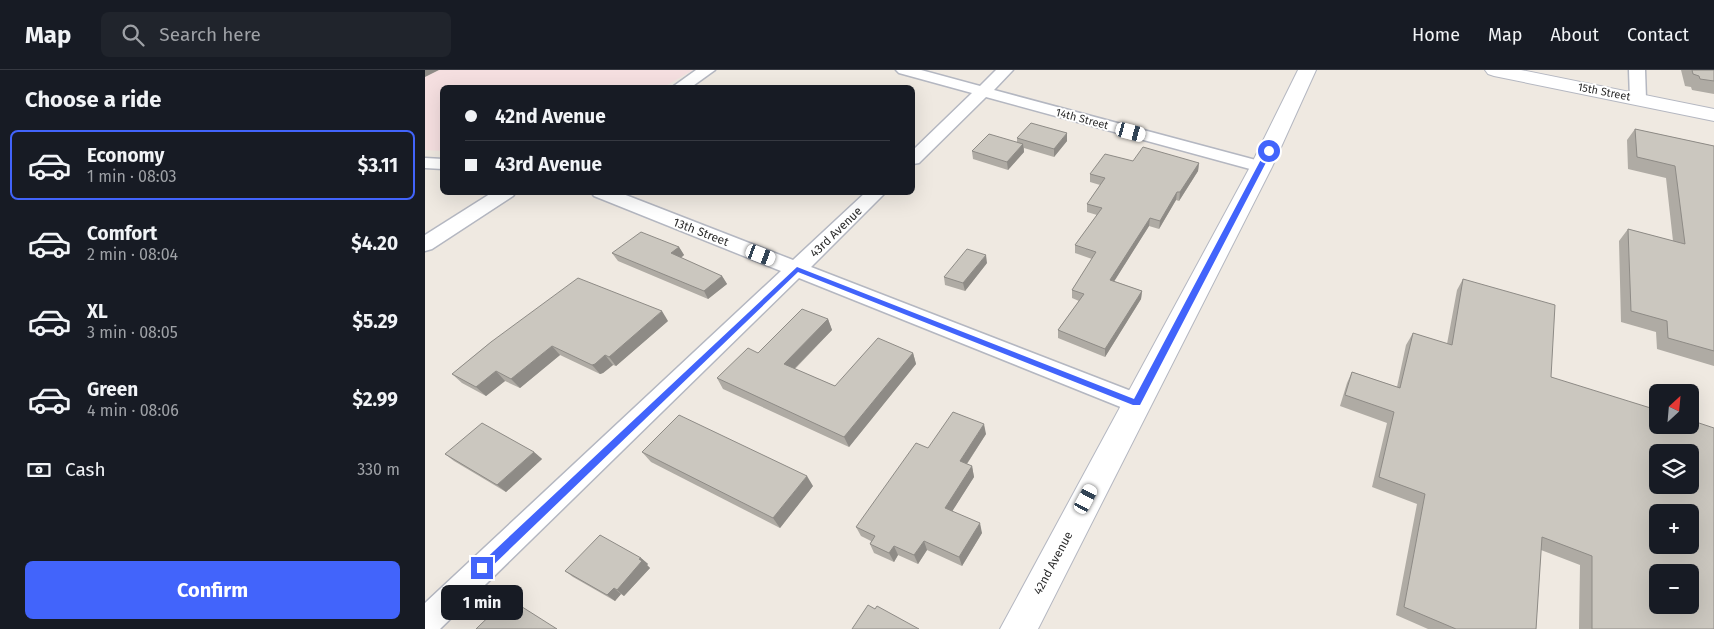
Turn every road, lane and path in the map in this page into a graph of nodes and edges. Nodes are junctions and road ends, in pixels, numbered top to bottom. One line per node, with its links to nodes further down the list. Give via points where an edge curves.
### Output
1 (707, 70): 7 (street)
2 (904, 70): 8 (street, 14th Street)
3 (1005, 70): 8 (street)
4 (1307, 70): 14 (street, 42nd Avenue)
5 (1494, 70): 9 (street, 15th Street)
6 (1637, 70): 9 (street)
7 (683, 85)
8 (983, 92): 11 (street); 14 (street, 14th Street)
9 (1639, 99): 10 (street, 15th Street)
10 (1714, 115)
11 (915, 157)
12 (425, 163): 13 (street)
13 (440, 164)
14 (1261, 167): 20 (street, 42nd Avenue)
15 (502, 195): 18 (street)
16 (608, 195): 19 (street, 13th Street)
17 (874, 195): 19 (street, 43rd Avenue)
18 (425, 244)
19 (797, 269): 20 (street, 13th Street); 21 (street, 43rd Avenue)
20 (1137, 403): 22 (street, 42nd Avenue)
21 (425, 623)
22 (1018, 629)

